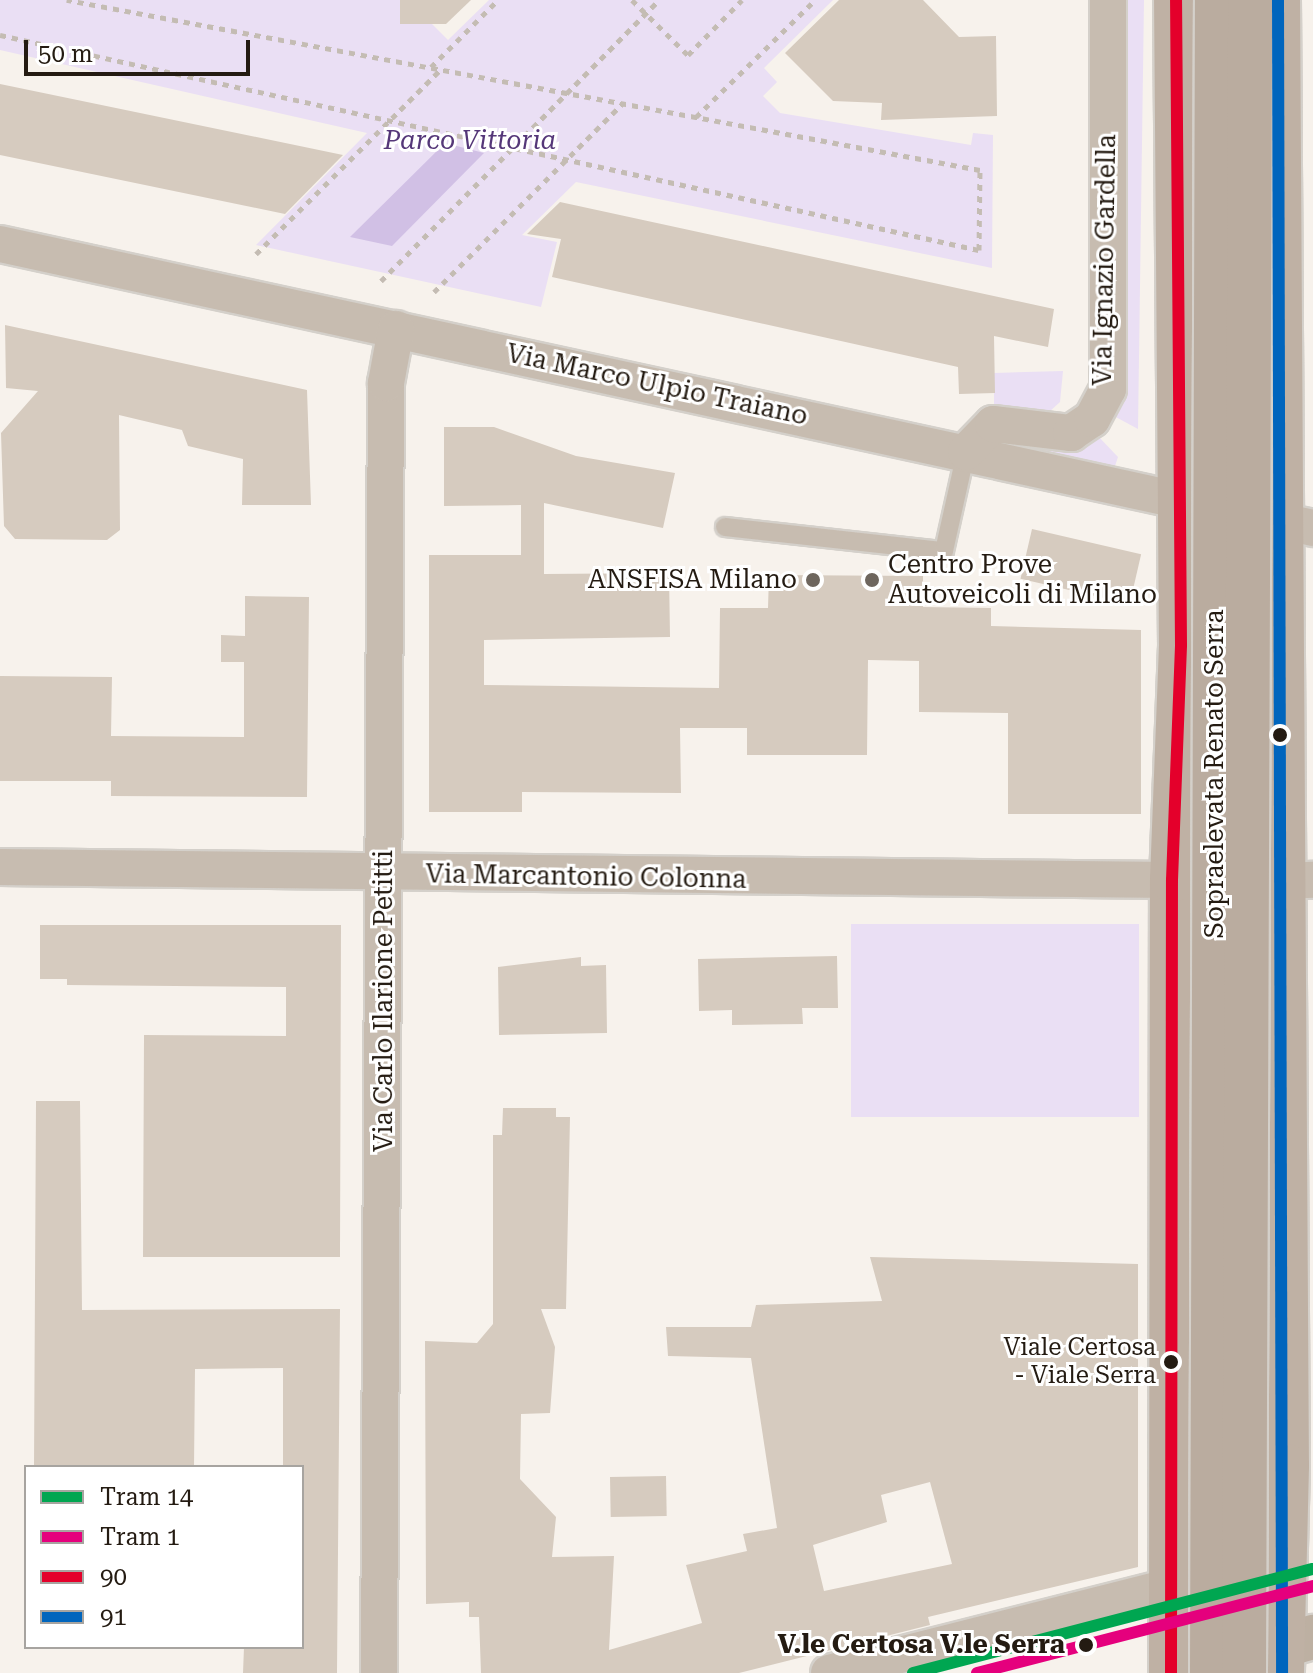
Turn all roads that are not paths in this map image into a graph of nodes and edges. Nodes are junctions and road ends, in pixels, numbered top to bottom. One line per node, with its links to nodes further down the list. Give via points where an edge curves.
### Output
1 (1108, 0): 10 (street, Via Ignazio Gardella, via 1108,389 1092,419 1071,433 993,424)
2 (1176, 0): 8 (main road)
3 (1217, 0): 22 (highway, Sopraelevata Renato Serra, bridge)
4 (1250, 0): 22 (highway, Sopraelevata Renato Serra, bridge)
5 (1278, 0): 9 (main road)
6 (0, 244): 7 (street, Via Marco Ulpio Traiano)
7 (396, 329): 10 (street, Via Marco Ulpio Traiano); 17 (street, Via Carlo Ilarione Petitti, via 386,383)
8 (1177, 337): 9 (main road, via 1188,366 1218,383 1248,376); 11 (main road)
9 (1278, 355): 12 (main road)
10 (966, 452): 11 (street, Via Marco Ulpio Traiano); 13 (lane, via 944,551)
11 (1177, 500): 12 (street, Via Marco Ulpio Traiano); 14 (main road)
12 (1295, 524): 15 (main road)
13 (725, 527)
14 (1181, 645): 15 (main road, via 1196,618 1221,609 1253,613); 18 (main road)
15 (1282, 645): 19 (main road)
16 (0, 867): 17 (street, Via Marcantonio Colonna)
17 (385, 875): 18 (street, Via Marcantonio Colonna); 26 (street, Via Carlo Ilarione Petitti)
18 (1172, 880): 21 (main road)
19 (1296, 881): 20 (main road)
20 (1287, 1466): 21 (main road, via 1262,1489 1199,1503); 23 (main road)
21 (1173, 1492): 24 (main road)
22 (1228, 1543): 29 (highway, bridge); 30 (highway, bridge)
23 (1299, 1553): 24 (street); 25 (main road)
24 (1175, 1594): 27 (street); 28 (main road)
25 (1292, 1652): 28 (main road)
26 (379, 1673)
27 (829, 1673)
28 (1173, 1673)
29 (1212, 1673)
30 (1244, 1673)

